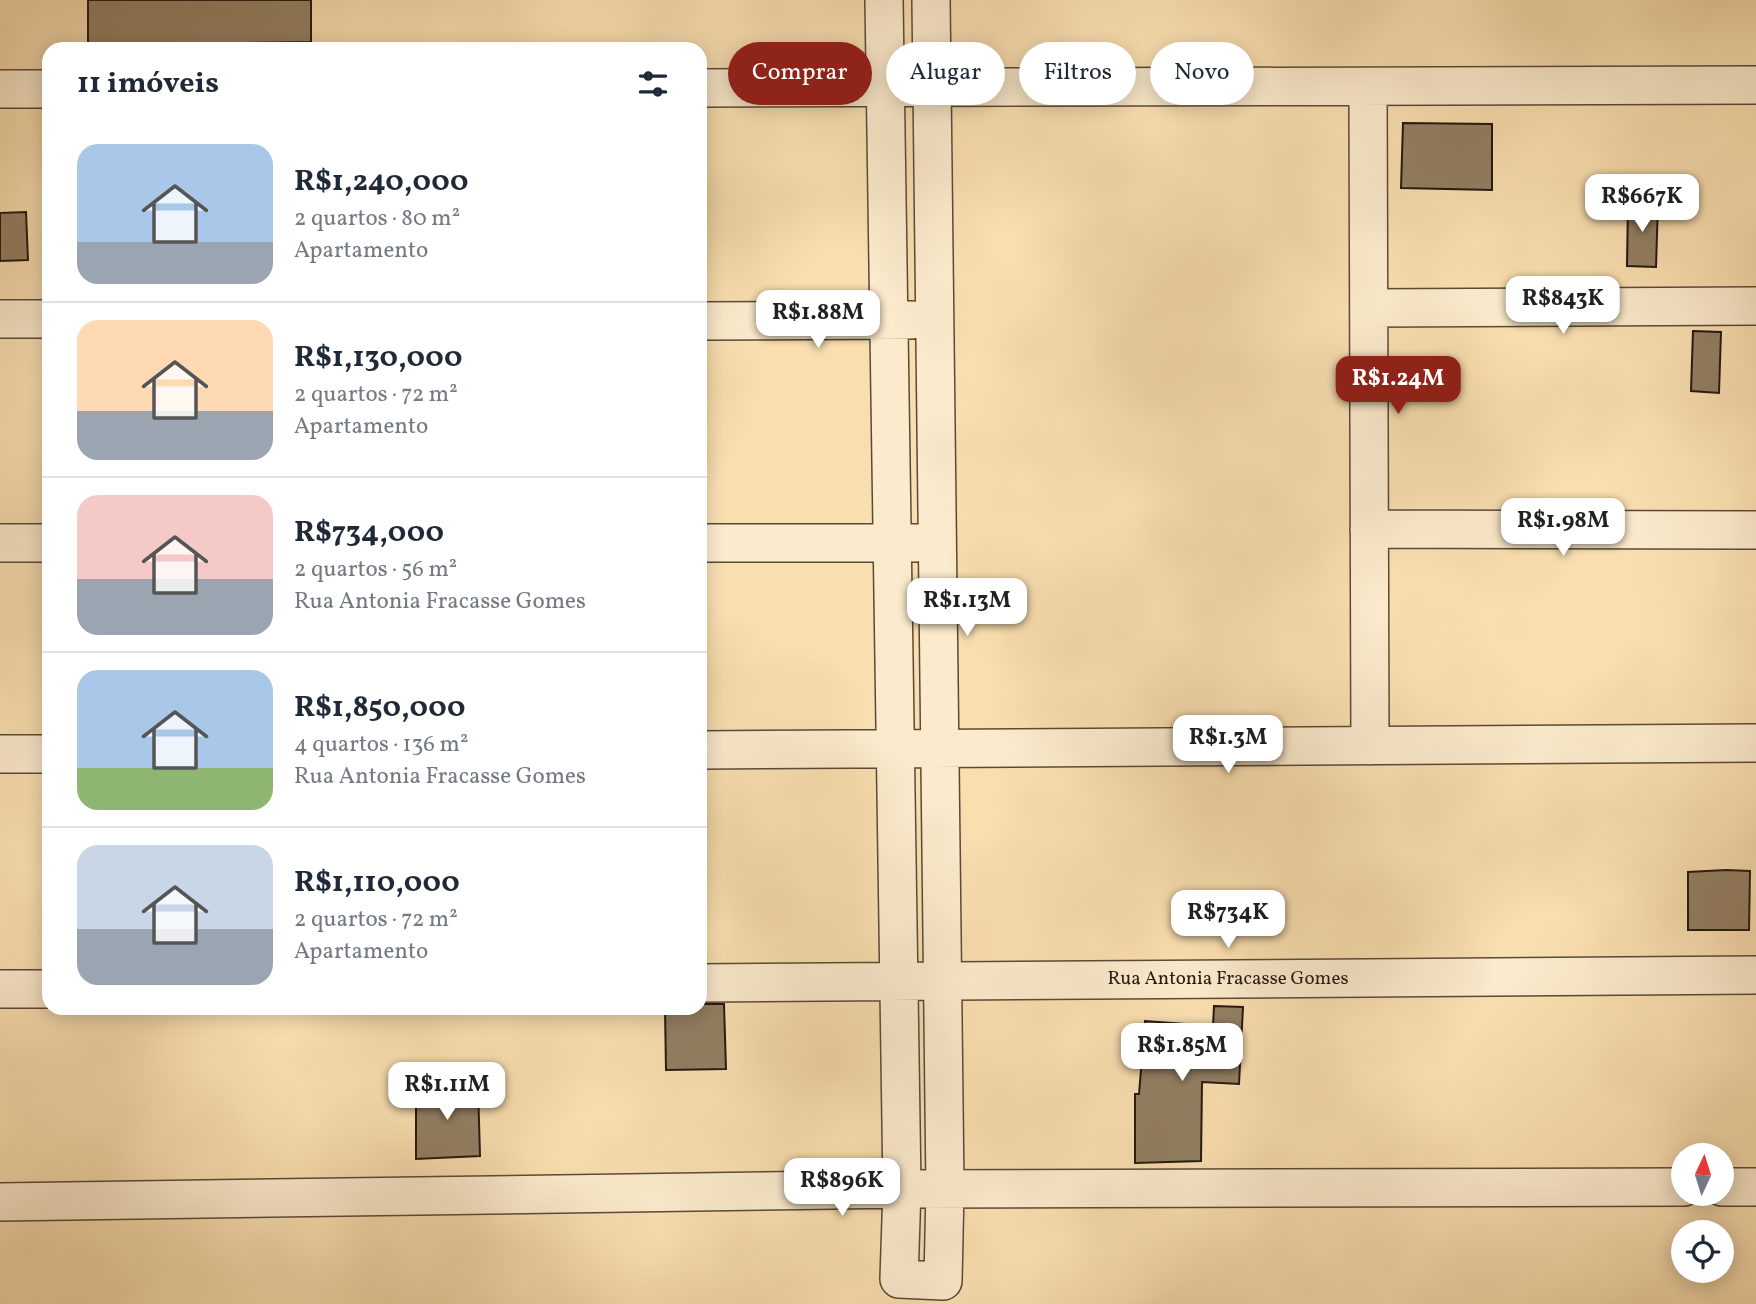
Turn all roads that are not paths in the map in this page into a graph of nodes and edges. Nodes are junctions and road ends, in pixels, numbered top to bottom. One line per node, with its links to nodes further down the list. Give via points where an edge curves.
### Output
1 (884, 0): 8 (street)
2 (931, 0): 3 (street)
3 (931, 42)
4 (1756, 85): 5 (street)
5 (1368, 86): 6 (street); 14 (street)
6 (1005, 87)
7 (707, 88): 8 (street)
8 (886, 88)
9 (0, 89): 10 (street)
10 (42, 89)
11 (886, 105): 19 (street)
12 (932, 105): 17 (street)
13 (1756, 306): 14 (street)
14 (1369, 308): 20 (street)
15 (0, 319): 16 (street)
16 (42, 319)
17 (935, 320): 19 (street); 26 (street)
18 (707, 321): 19 (street)
19 (888, 321): 25 (street)
20 (1369, 529): 21 (street); 28 (street)
21 (1756, 530)
22 (0, 543): 23 (street)
23 (42, 543)
24 (707, 543): 25 (street)
25 (892, 543): 26 (street); 30 (street)
26 (937, 543): 29 (street)
27 (1756, 743): 28 (street)
28 (1370, 746): 29 (street)
29 (940, 748): 30 (street); 35 (street)
30 (896, 749): 31 (street); 36 (street)
31 (707, 750)
32 (0, 754): 33 (street)
33 (42, 754)
34 (1756, 975): 35 (street, Rua Antonia Fracasse Gomes)
35 (943, 981): 36 (street, Rua Antonia Fracasse Gomes); 44 (street)
36 (900, 982): 37 (street, Rua Antonia Fracasse Gomes); 43 (street)
37 (707, 983)
38 (0, 989): 39 (street)
39 (42, 989)
40 (1756, 1186): 42 (street)
41 (1671, 1187): 44 (street)
42 (1734, 1187)
43 (902, 1189): 44 (street); 44 (street, via 899,1279 943,1281); 45 (street)
44 (945, 1189)
45 (0, 1202)

